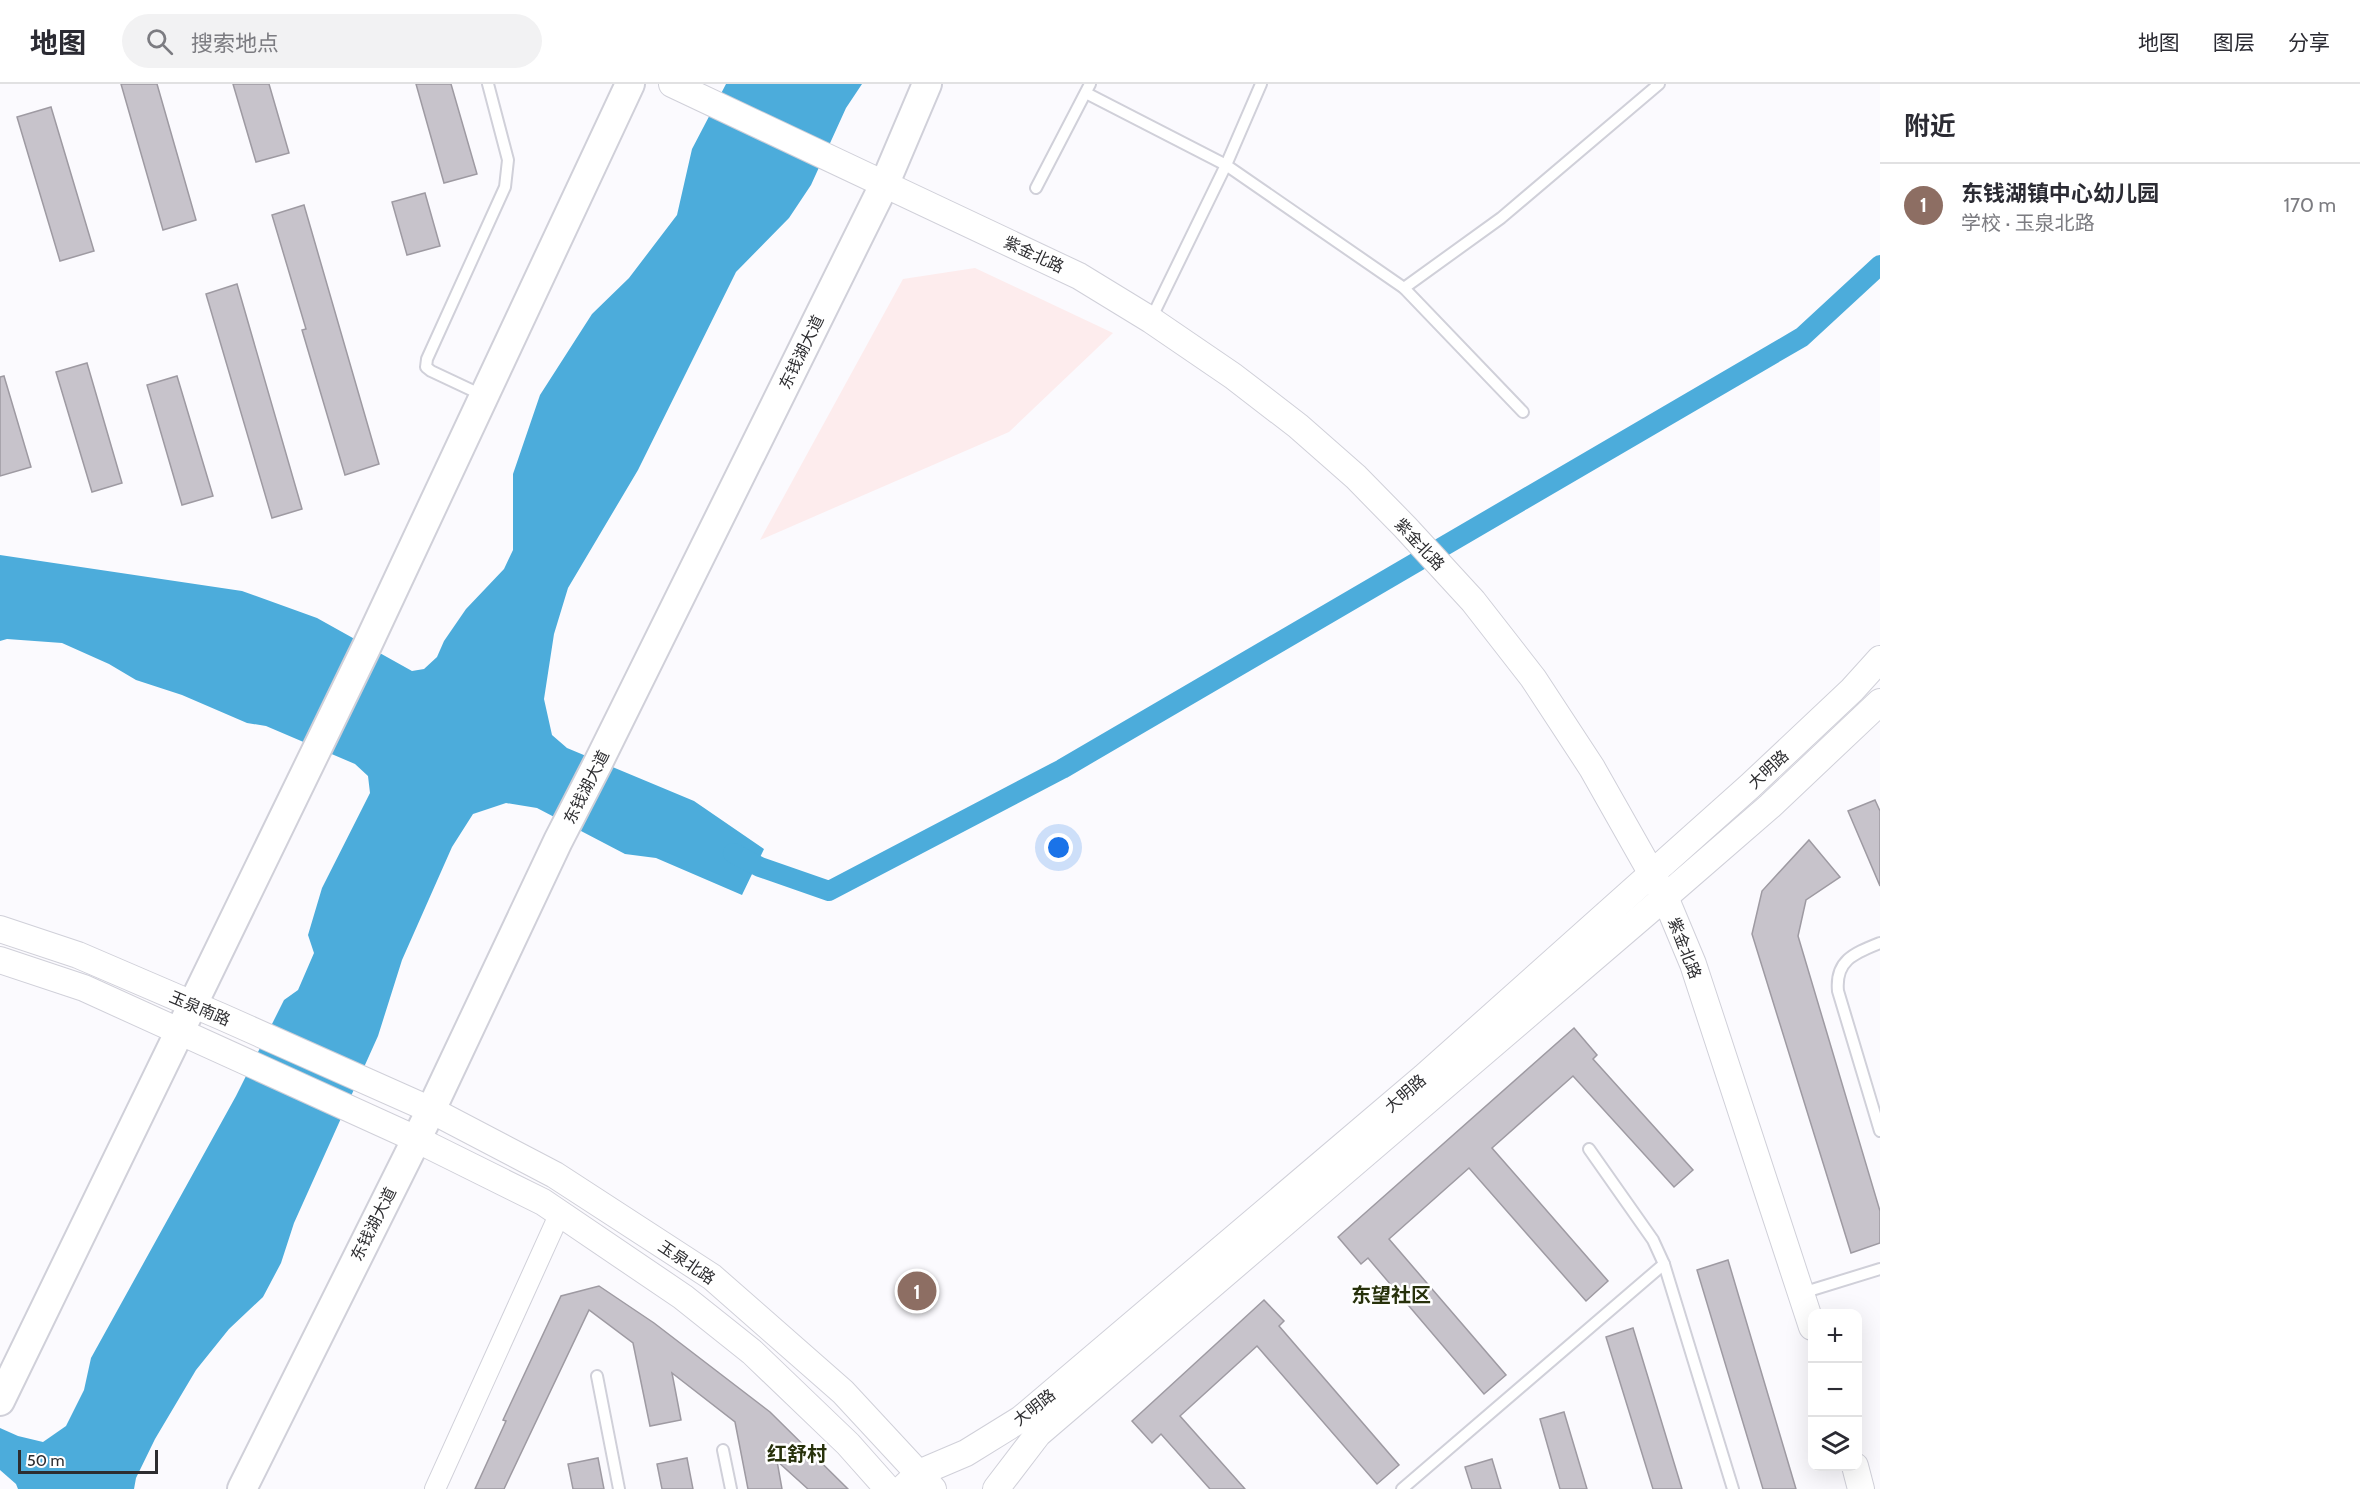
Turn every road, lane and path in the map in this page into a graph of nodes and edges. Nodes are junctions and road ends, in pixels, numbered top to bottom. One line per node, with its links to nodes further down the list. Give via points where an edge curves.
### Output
1 (488, 84): 13 (lane, via 508,160 505,187 426,367)
2 (630, 84): 13 (main road)
3 (927, 84): 9 (main road, 东钱湖大道)
4 (1261, 84): 8 (lane)
5 (1659, 84): 11 (lane, via 1501,218)
6 (680, 88): 9 (street, 紫金北路)
7 (1088, 88): 8 (lane); 10 (lane)
8 (1226, 165): 11 (lane); 12 (lane)
9 (885, 183): 12 (street, 紫金北路, via 1079,276); 25 (main road, 东钱湖大道, via 558,842)
10 (1036, 188)
11 (1404, 288): 14 (lane)
12 (1151, 320): 17 (street, 紫金北路, via 1298,426 1356,477 1473,601 1533,678 1592,768)
13 (484, 396): 22 (main road, via 367,646)
14 (1523, 412)
15 (1880, 659): 17 (street, 大明路, via 1852,690)
16 (1880, 702): 18 (street, 大明路, via 1770,806)
17 (1653, 874): 18 (street, 紫金北路); 39 (street, 大明路, via 1424,1077 1022,1419)
18 (1665, 897): 33 (street, 紫金北路, via 1693,964); 45 (street, 大明路, via 1038,1434)
19 (0, 929): 22 (street, 玉泉南路, via 78,955)
20 (1880, 943): 27 (lane, via 1854,953 1837,978)
21 (0, 960): 23 (street, 玉泉南路, via 84,988)
22 (191, 1004): 23 (main road); 24 (street, 玉泉南路)
23 (180, 1031): 26 (street, 玉泉南路); 36 (main road)
24 (396, 1095): 25 (street, 玉泉北路)
25 (431, 1110): 28 (main road, 东钱湖大道); 39 (street, 玉泉北路, via 555,1175 712,1277 843,1392)
26 (378, 1122): 28 (street, 玉泉北路)
27 (1880, 1131)
28 (416, 1139): 30 (street, 玉泉北路); 40 (main road, 东钱湖大道)
29 (1589, 1149): 31 (lane, via 1653,1240)
30 (560, 1214): 41 (street); 44 (street, 玉泉北路, via 683,1297 752,1352 848,1444)
31 (1664, 1264): 46 (lane); 47 (lane)
32 (1880, 1269): 33 (lane)
33 (1802, 1293): 34 (street, 紫金北路)
34 (1808, 1313)
35 (597, 1376): 42 (lane)
36 (0, 1401)
37 (723, 1450): 43 (lane)
38 (1856, 1471): 48 (street)
39 (918, 1484)
40 (242, 1489)
41 (435, 1489)
42 (620, 1489)
43 (730, 1489)
44 (888, 1489)
45 (996, 1489)
46 (1402, 1489)
47 (1733, 1489)
48 (1861, 1489)

